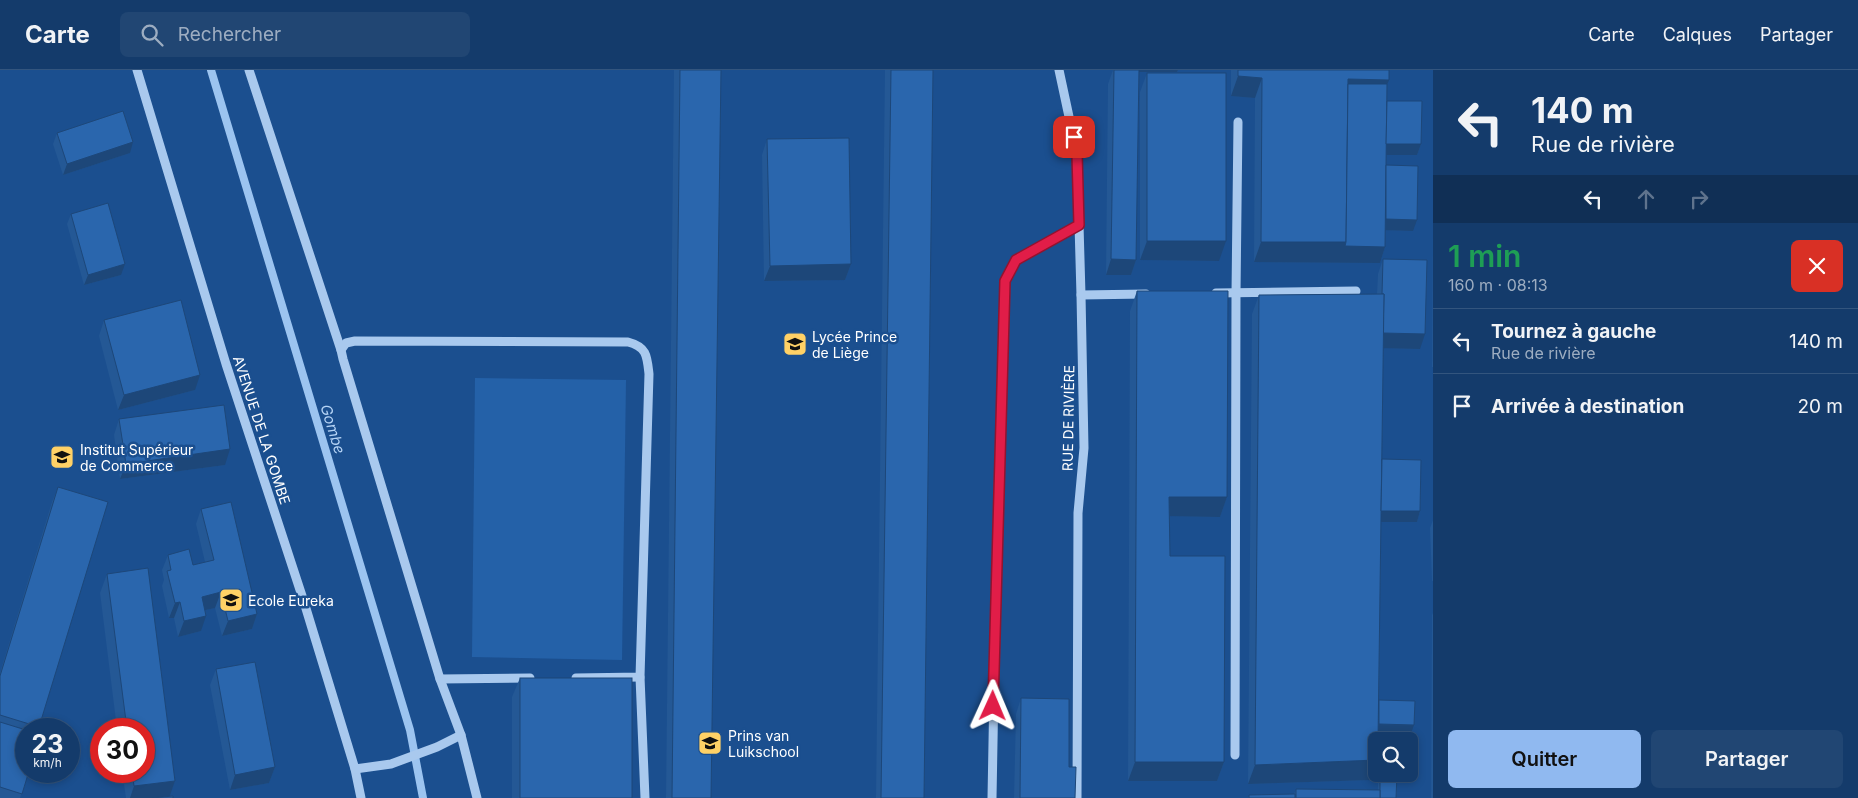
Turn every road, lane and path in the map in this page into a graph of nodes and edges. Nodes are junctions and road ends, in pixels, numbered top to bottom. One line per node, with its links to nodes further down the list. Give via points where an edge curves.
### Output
1 (137, 70): 18 (street, AVENUE DE LA GOMBE, via 223,355)
2 (249, 70): 11 (street)
3 (1059, 70): 5 (street, RUE DE RIVIÈRE, via 1077,154)
4 (1238, 122): 8 (street)
5 (1079, 225): 10 (street, RUE DE RIVIÈRE); 22 (street, via 1016,260 1005,281)
6 (1356, 291): 8 (street)
7 (1207, 293): 8 (street)
8 (1236, 293): 17 (street)
9 (1158, 294): 10 (street)
10 (1081, 295): 23 (street, RUE DE RIVIÈRE, via 1084,448 1078,513)
11 (341, 350): 14 (street, via 346,343 354,341 628,342 639,345 646,355 649,374); 15 (street)
12 (540, 678): 15 (street)
13 (570, 678): 14 (street)
14 (640, 678): 21 (street)
15 (440, 679): 16 (street)
16 (461, 735): 18 (street, via 390,764); 20 (street)
17 (1235, 755)
18 (355, 769): 19 (street, AVENUE DE LA GOMBE)
19 (360, 798)
20 (476, 798)
21 (645, 798)
22 (992, 798)
23 (1077, 798)

